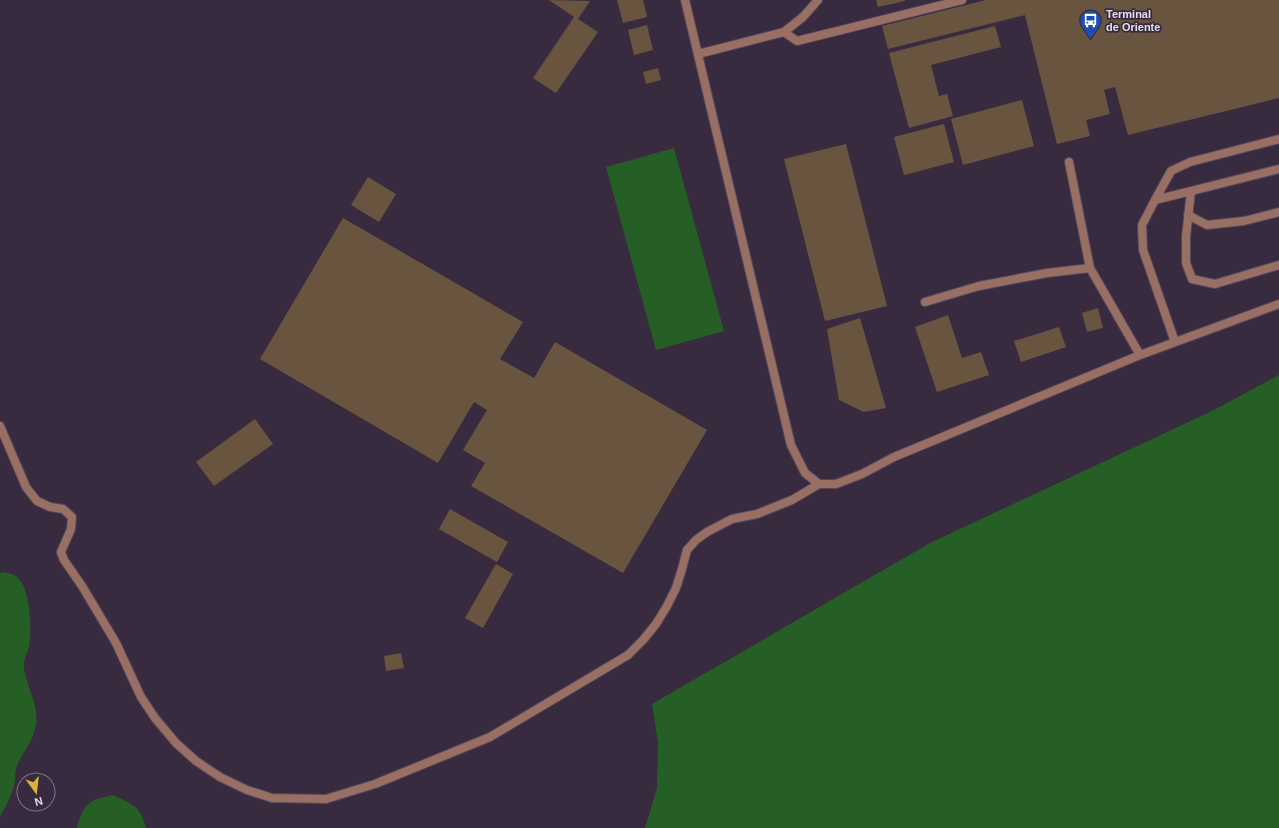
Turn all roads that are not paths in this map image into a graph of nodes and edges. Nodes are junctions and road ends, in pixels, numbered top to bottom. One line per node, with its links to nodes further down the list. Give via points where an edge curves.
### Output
1 (685, 0): 5 (lane)
2 (818, 0): 4 (lane, via 803,17)
3 (962, 0): 4 (lane, via 797,41)
4 (784, 32): 5 (lane)
5 (698, 54): 20 (lane, via 791,445 805,474)
6 (1279, 139): 10 (lane, via 1190,162 1171,171)
7 (1069, 162): 14 (lane)
8 (1279, 169): 9 (lane)
9 (1191, 191): 10 (lane); 12 (lane)
10 (1154, 200): 17 (lane, via 1142,225 1143,250)
11 (1279, 212): 12 (lane, via 1244,221 1207,225)
12 (1188, 215): 13 (lane, via 1186,263 1192,279 1215,284)
13 (1279, 265)
14 (1090, 268): 15 (lane, via 979,286); 18 (lane)
15 (925, 302)
16 (1279, 304): 17 (lane)
17 (1175, 342): 18 (lane)
18 (1140, 355): 20 (lane, via 894,456 862,474 836,484)
19 (0, 426): 20 (lane, via 26,487 37,501 62,509 72,517 71,529 60,552 116,643 141,697 155,718 176,743 196,761 247,790 272,798 333,797 375,784 490,737 628,655 656,624 667,606 676,588 687,550 707,532 732,519 757,514 792,500)
20 (819, 484)

